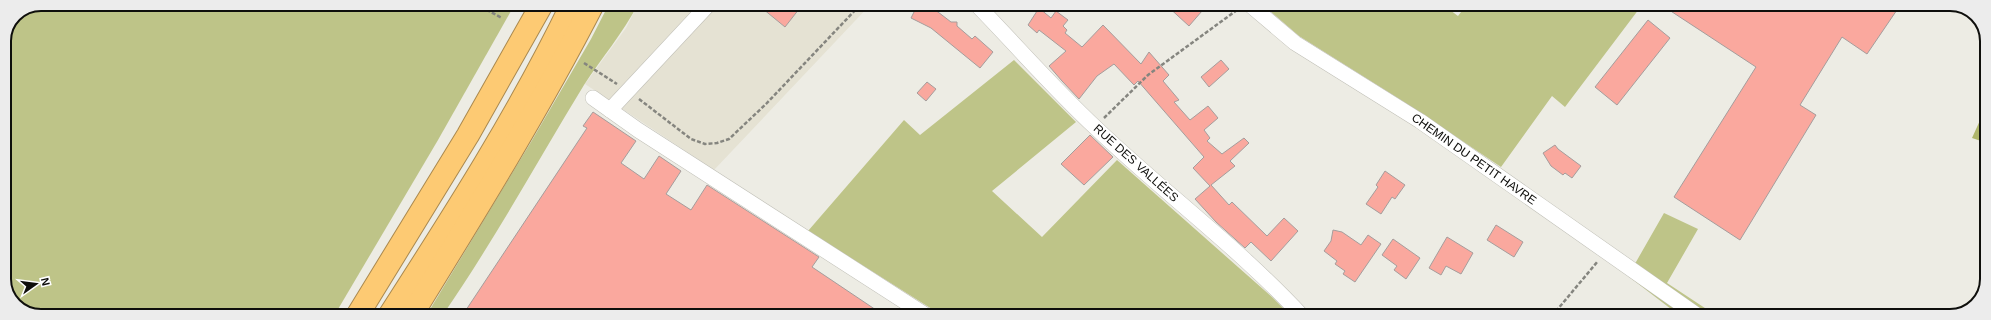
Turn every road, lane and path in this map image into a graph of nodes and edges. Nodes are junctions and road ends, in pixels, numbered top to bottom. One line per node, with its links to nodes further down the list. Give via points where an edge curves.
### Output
1 (489, 11): 11 (path)
2 (524, 11): 12 (highway, via 512,34)
3 (538, 11): 12 (highway)
4 (569, 11): 20 (highway, via 485,162)
5 (589, 11): 21 (highway, via 540,102)
6 (702, 11): 14 (street)
7 (854, 11): 14 (path, via 729,139 705,144 691,139)
8 (983, 11): 17 (street, RUE DES VALLÉES)
9 (1238, 11): 17 (path, via 1148,75)
10 (1250, 11): 18 (street, CHEMIN DU PETIT HAVRE, via 1295,43 1420,121)
11 (502, 18)
12 (511, 58): 19 (highway, via 468,136)
13 (584, 63): 14 (path)
14 (628, 90): 16 (street)
15 (593, 98): 16 (street)
16 (610, 110): 22 (street)
17 (1095, 128): 23 (street, RUE DES VALLÉES, via 1242,258)
18 (1606, 252): 24 (path); 25 (street, CHEMIN DU PETIT HAVRE)
19 (361, 309)
20 (393, 309)
21 (415, 309)
22 (915, 309)
23 (1295, 309)
24 (1558, 309)
25 (1688, 309)

